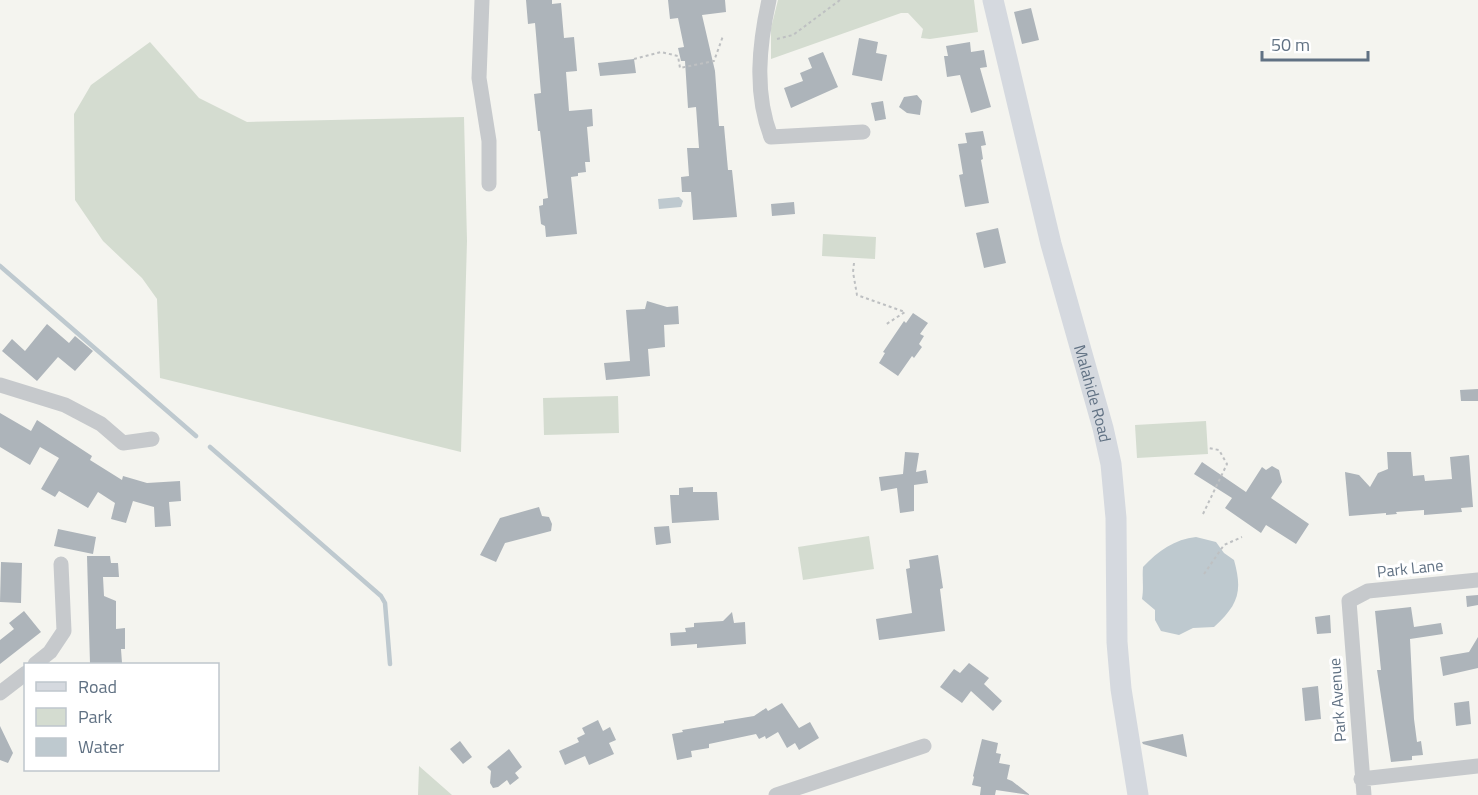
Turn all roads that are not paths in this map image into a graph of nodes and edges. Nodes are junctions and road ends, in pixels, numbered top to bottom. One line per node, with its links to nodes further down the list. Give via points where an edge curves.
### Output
1 (482, 0): 5 (street, via 479,78 489,141)
2 (769, 0): 4 (street, via 759,74 761,101 771,137)
3 (993, 0): 18 (main road, Malahide Road, via 1051,244 1111,464 1116,518 1117,642)
4 (862, 132)
5 (489, 184)
6 (0, 385): 7 (street, via 65,405 101,424 123,443)
7 (153, 439)
8 (61, 564): 11 (street, via 64,631 50,652)
9 (1478, 580): 10 (street, Park Lane, via 1368,591)
10 (1349, 601): 16 (street, Park Avenue)
11 (36, 663)
12 (24, 675): 13 (street)
13 (0, 693)
14 (924, 746): 17 (street)
15 (1478, 766): 16 (street)
16 (1361, 779): 19 (street, Park Avenue)
17 (776, 795)
18 (1138, 795)
19 (1364, 795)

